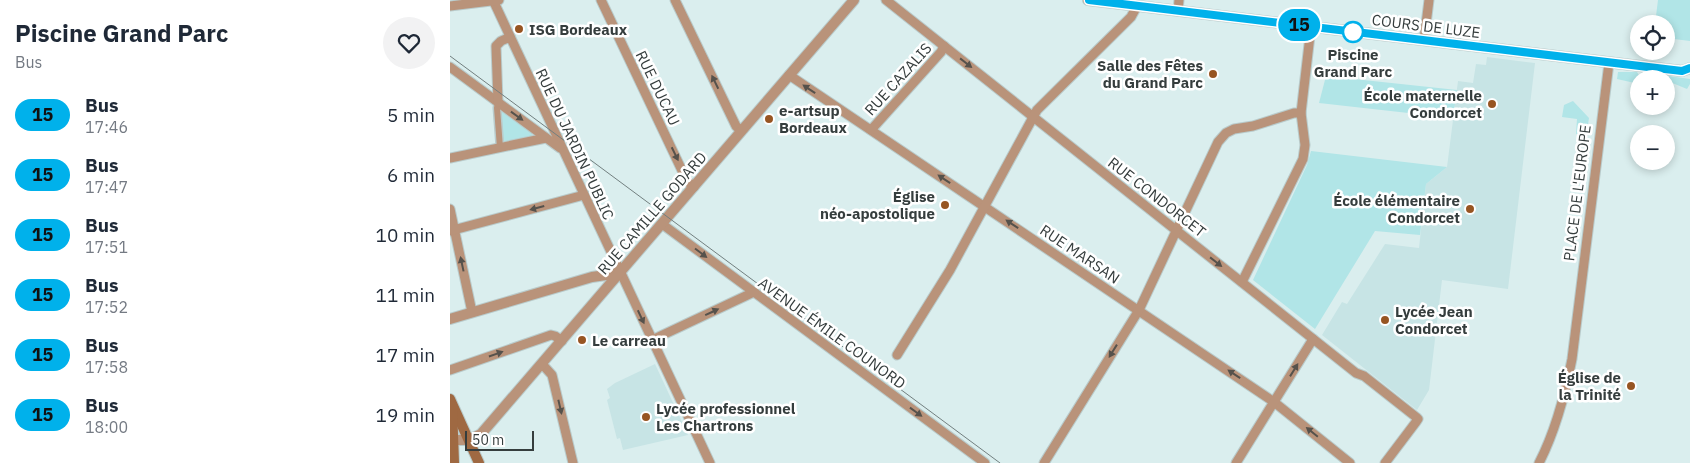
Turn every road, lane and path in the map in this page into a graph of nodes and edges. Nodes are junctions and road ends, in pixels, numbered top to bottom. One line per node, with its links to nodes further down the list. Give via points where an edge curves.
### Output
1 (495, 0): 9 (street); 12 (street, RUE DU JARDIN PUBLIC)
2 (601, 0): 28 (street, RUE DUCAU, one-way to 28, via 687,181)
3 (675, 0): 23 (street, one-way to 3)
4 (854, 0): 18 (street, RUE CAMILLE GODARD)
5 (886, 0): 14 (street, RUE CONDORCET)
6 (1088, 0): 10 (street, COURS DE LUZE)
7 (1430, 0): 13 (street)
8 (1179, 5): 10 (street, COURS DE LUZE); 11 (street, COURS DE LUZE)
9 (450, 6)
10 (1137, 6): 21 (street, via 1131,17)
11 (1311, 27): 13 (street, COURS DE LUZE); 20 (street)
12 (510, 37): 19 (street, via 496,46); 26 (street, RUE DU JARDIN PUBLIC)
13 (1424, 40): 15 (street, COURS DE LUZE)
14 (944, 46): 21 (street, RUE CONDORCET, one-way to 21); 22 (street, RUE CAZALIS)
15 (1609, 63): 17 (street, via 1682,71); 60 (street, PLACE DE L'EUROPE, via 1565,394)
16 (450, 67): 19 (street)
17 (1690, 68)
18 (789, 75): 22 (street, RUE MARSAN, one-way to 18); 23 (street, RUE CAMILLE GODARD)
19 (498, 102): 24 (street, one-way to 24); 25 (street)
20 (1301, 113): 34 (street, via 1294,112 1234,129 1222,136); 36 (street, via 1305,145 1303,159)
21 (1033, 116): 30 (street); 34 (street, RUE CONDORCET)
22 (871, 130): 30 (street, RUE MARSAN, one-way to 22)
23 (741, 131): 28 (street, RUE CAMILLE GODARD)
24 (546, 138): 25 (street); 26 (street)
25 (500, 148): 27 (street)
26 (563, 150): 29 (street, RUE DU JARDIN PUBLIC)
27 (450, 158)
28 (694, 187): 32 (street, RUE CAMILLE GODARD)
29 (584, 195): 33 (street, one-way to 33); 35 (street, RUE DU JARDIN PUBLIC)
30 (985, 206): 38 (street, RUE MARSAN, one-way to 30); 44 (street)
31 (450, 209): 33 (street)
32 (662, 224): 35 (street, RUE CAMILLE GODARD); 37 (street, AVENUE ÉMILE COUNORD, one-way to 37)
33 (452, 230): 39 (street, one-way to 33)
34 (1176, 230): 36 (street, RUE CONDORCET, one-way to 36); 38 (street)
35 (620, 273): 39 (street, via 592,277); 42 (street, RUE DU JARDIN PUBLIC, one-way to 42); 43 (street, RUE CAMILLE GODARD)
36 (1242, 282): 41 (street, RUE CONDORCET)
37 (754, 292): 42 (street, one-way to 37); 55 (street, AVENUE ÉMILE COUNORD, one-way to 55)
38 (1139, 310): 48 (street, RUE MARSAN, one-way to 38); 56 (street, one-way to 56)
39 (472, 312): 40 (street)
40 (450, 319)
41 (1313, 339): 48 (street, one-way to 41); 59 (street, RUE CONDORCET, via 1418,419)
42 (652, 340): 54 (street, RUE DU JARDIN PUBLIC)
43 (562, 341): 45 (street, RUE CAMILLE GODARD); 46 (street, one-way to 43, via 551,336)
44 (897, 355)
45 (542, 364): 50 (street, RUE CAMILLE GODARD, via 481,434); 53 (street, one-way to 53, via 552,375)
46 (450, 370)
47 (451, 401): 49 (main road); 50 (main road)
48 (1274, 402): 57 (street); 58 (street, RUE MARSAN, one-way to 48)
49 (451, 440): 50 (street); 51 (main road)
50 (469, 440): 52 (main road)
51 (454, 463)
52 (479, 463)
53 (573, 463)
54 (710, 463)
55 (985, 463)
56 (1044, 463)
57 (1236, 463)
58 (1350, 463)
59 (1386, 463)
60 (1539, 463)

